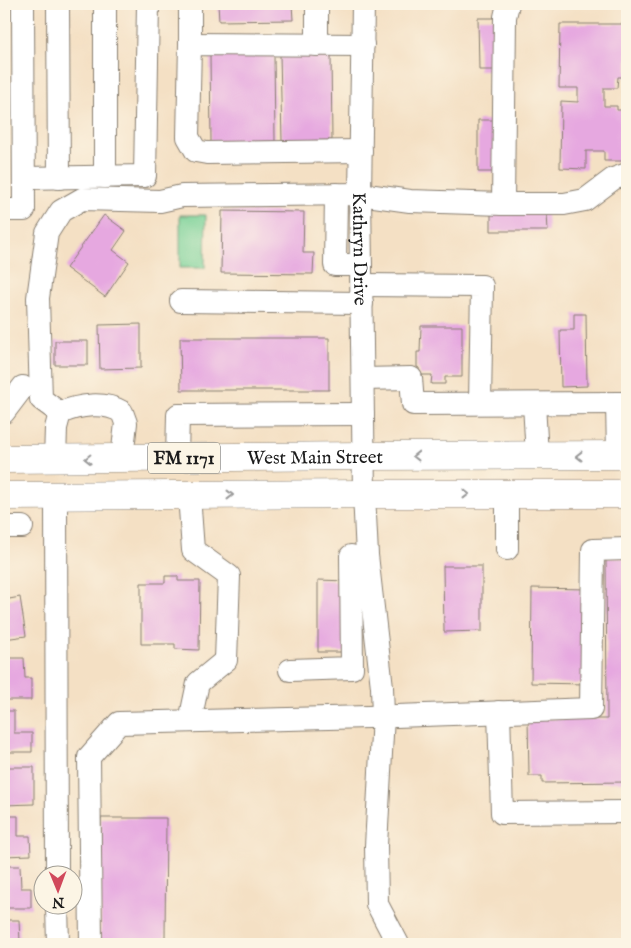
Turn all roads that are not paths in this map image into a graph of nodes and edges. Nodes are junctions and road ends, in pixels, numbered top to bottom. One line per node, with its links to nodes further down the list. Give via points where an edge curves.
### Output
1 (23, 4): 15 (street)
2 (58, 4): 16 (street)
3 (105, 4): 14 (street)
4 (148, 4): 14 (street, via 146,176)
5 (190, 4): 9 (street)
6 (317, 4): 10 (street)
7 (363, 4): 11 (street, Kathryn Drive)
8 (508, 4): 19 (street, via 505,18)
9 (190, 44): 10 (street); 12 (street, via 188,137 196,151)
10 (317, 45): 11 (street)
11 (363, 45): 12 (street, Kathryn Drive)
12 (361, 151): 18 (street, Kathryn Drive)
13 (627, 174): 19 (street, via 613,179 585,200 564,204)
14 (106, 177): 16 (street)
15 (24, 178): 16 (street); 20 (street, via 24,210)
16 (58, 178)
17 (336, 194): 18 (street); 21 (street, via 335,265); 29 (street, via 182,196 160,201 82,199 61,211 47,233 38,298 41,399)
18 (360, 194): 19 (street, via 410,201); 21 (street, Kathryn Drive)
19 (503, 204)
20 (4, 210)
21 (362, 284): 22 (street); 23 (street, Kathryn Drive); 25 (street, via 482,286)
22 (182, 301)
23 (363, 379): 25 (street, via 411,378 413,404); 30 (street, Kathryn Drive)
24 (23, 387): 28 (street)
25 (480, 403): 27 (street)
26 (622, 403): 27 (street); 31 (street)
27 (534, 404): 33 (street)
28 (4, 412)
29 (60, 413): 34 (street, via 77,406 113,406 122,412 126,423); 37 (street)
30 (363, 414): 32 (street, Kathryn Drive); 35 (street, via 178,415)
31 (623, 455): 33 (main road, West Main Street / FM 1171, one-way to 33)
32 (364, 456): 33 (main road, West Main Street / FM 1171, one-way to 32); 35 (main road, West Main Street / FM 1171); 38 (street, Kathryn Drive)
33 (537, 456)
34 (122, 458): 35 (main road, West Main Street / FM 1171); 37 (main road, West Main Street / FM 1171, one-way to 37)
35 (177, 458)
36 (4, 459): 37 (main road, West Main Street / FM 1171)
37 (55, 459)
38 (364, 494): 39 (main road, West Main Street / FM 1171, one-way to 39); 41 (main road, West Main Street / FM 1171, one-way to 38); 49 (street, Kathryn Drive)
39 (508, 494): 40 (main road, West Main Street / FM 1171); 44 (street)
40 (627, 494)
41 (189, 495): 43 (main road, West Main Street / FM 1171); 50 (street, via 193,550 229,576 226,660 198,683)
42 (4, 496): 43 (main road, West Main Street / FM 1171)
43 (56, 496): 52 (street)
44 (507, 549)
45 (627, 549): 48 (street, via 593,550 592,709)
46 (351, 556): 47 (street, via 352,668)
47 (290, 670)
48 (499, 712): 49 (street); 51 (street, via 502,813)
49 (383, 716): 50 (street); 56 (street, Kathryn Drive, via 376,846 377,904)
50 (190, 721): 55 (street, via 119,722 89,757)
51 (627, 812)
52 (57, 866)
53 (57, 916): 54 (street)
54 (58, 944)
55 (91, 944)
56 (398, 944)

